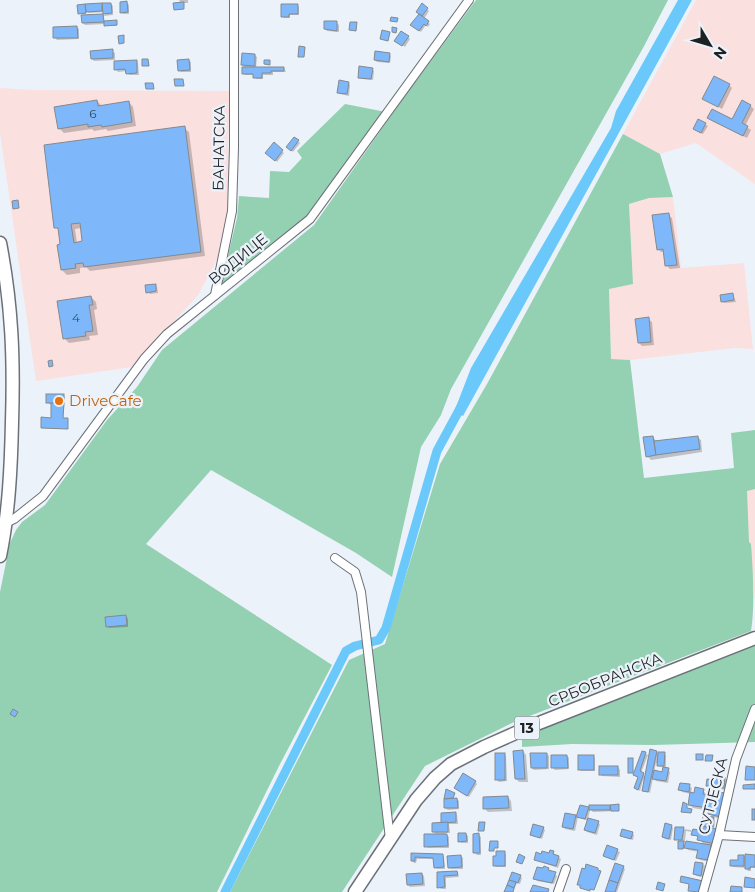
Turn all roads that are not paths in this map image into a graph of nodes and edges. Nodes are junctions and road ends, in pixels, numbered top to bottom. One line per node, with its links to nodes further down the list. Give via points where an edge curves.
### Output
1 (234, 0): 4 (street, БАНАТСКА, via 232,211)
2 (469, 0): 4 (street, ВОДИЦЕ, via 310,219)
3 (0, 243): 5 (main road, via 10,300 14,377)
4 (215, 295): 5 (street, ВОДИЦЕ, via 167,334 144,359 43,496)
5 (6, 523): 6 (main road)
6 (2, 539): 7 (main road)
7 (0, 556)
8 (335, 558): 13 (street, via 354,572 361,592)
9 (755, 638): 13 (main road, СРБОБРАНСКА / 13, via 529,728 451,764 416,800)
10 (755, 708): 11 (street, СУТЈЕСКА, via 736,760)
11 (719, 835): 12 (street); 17 (street, СУТЈЕСКА)
12 (755, 837)
13 (390, 838): 15 (main road, СРБОБРАНСКА / 13)
14 (566, 868): 16 (street)
15 (355, 892)
16 (558, 892)
17 (703, 892)

